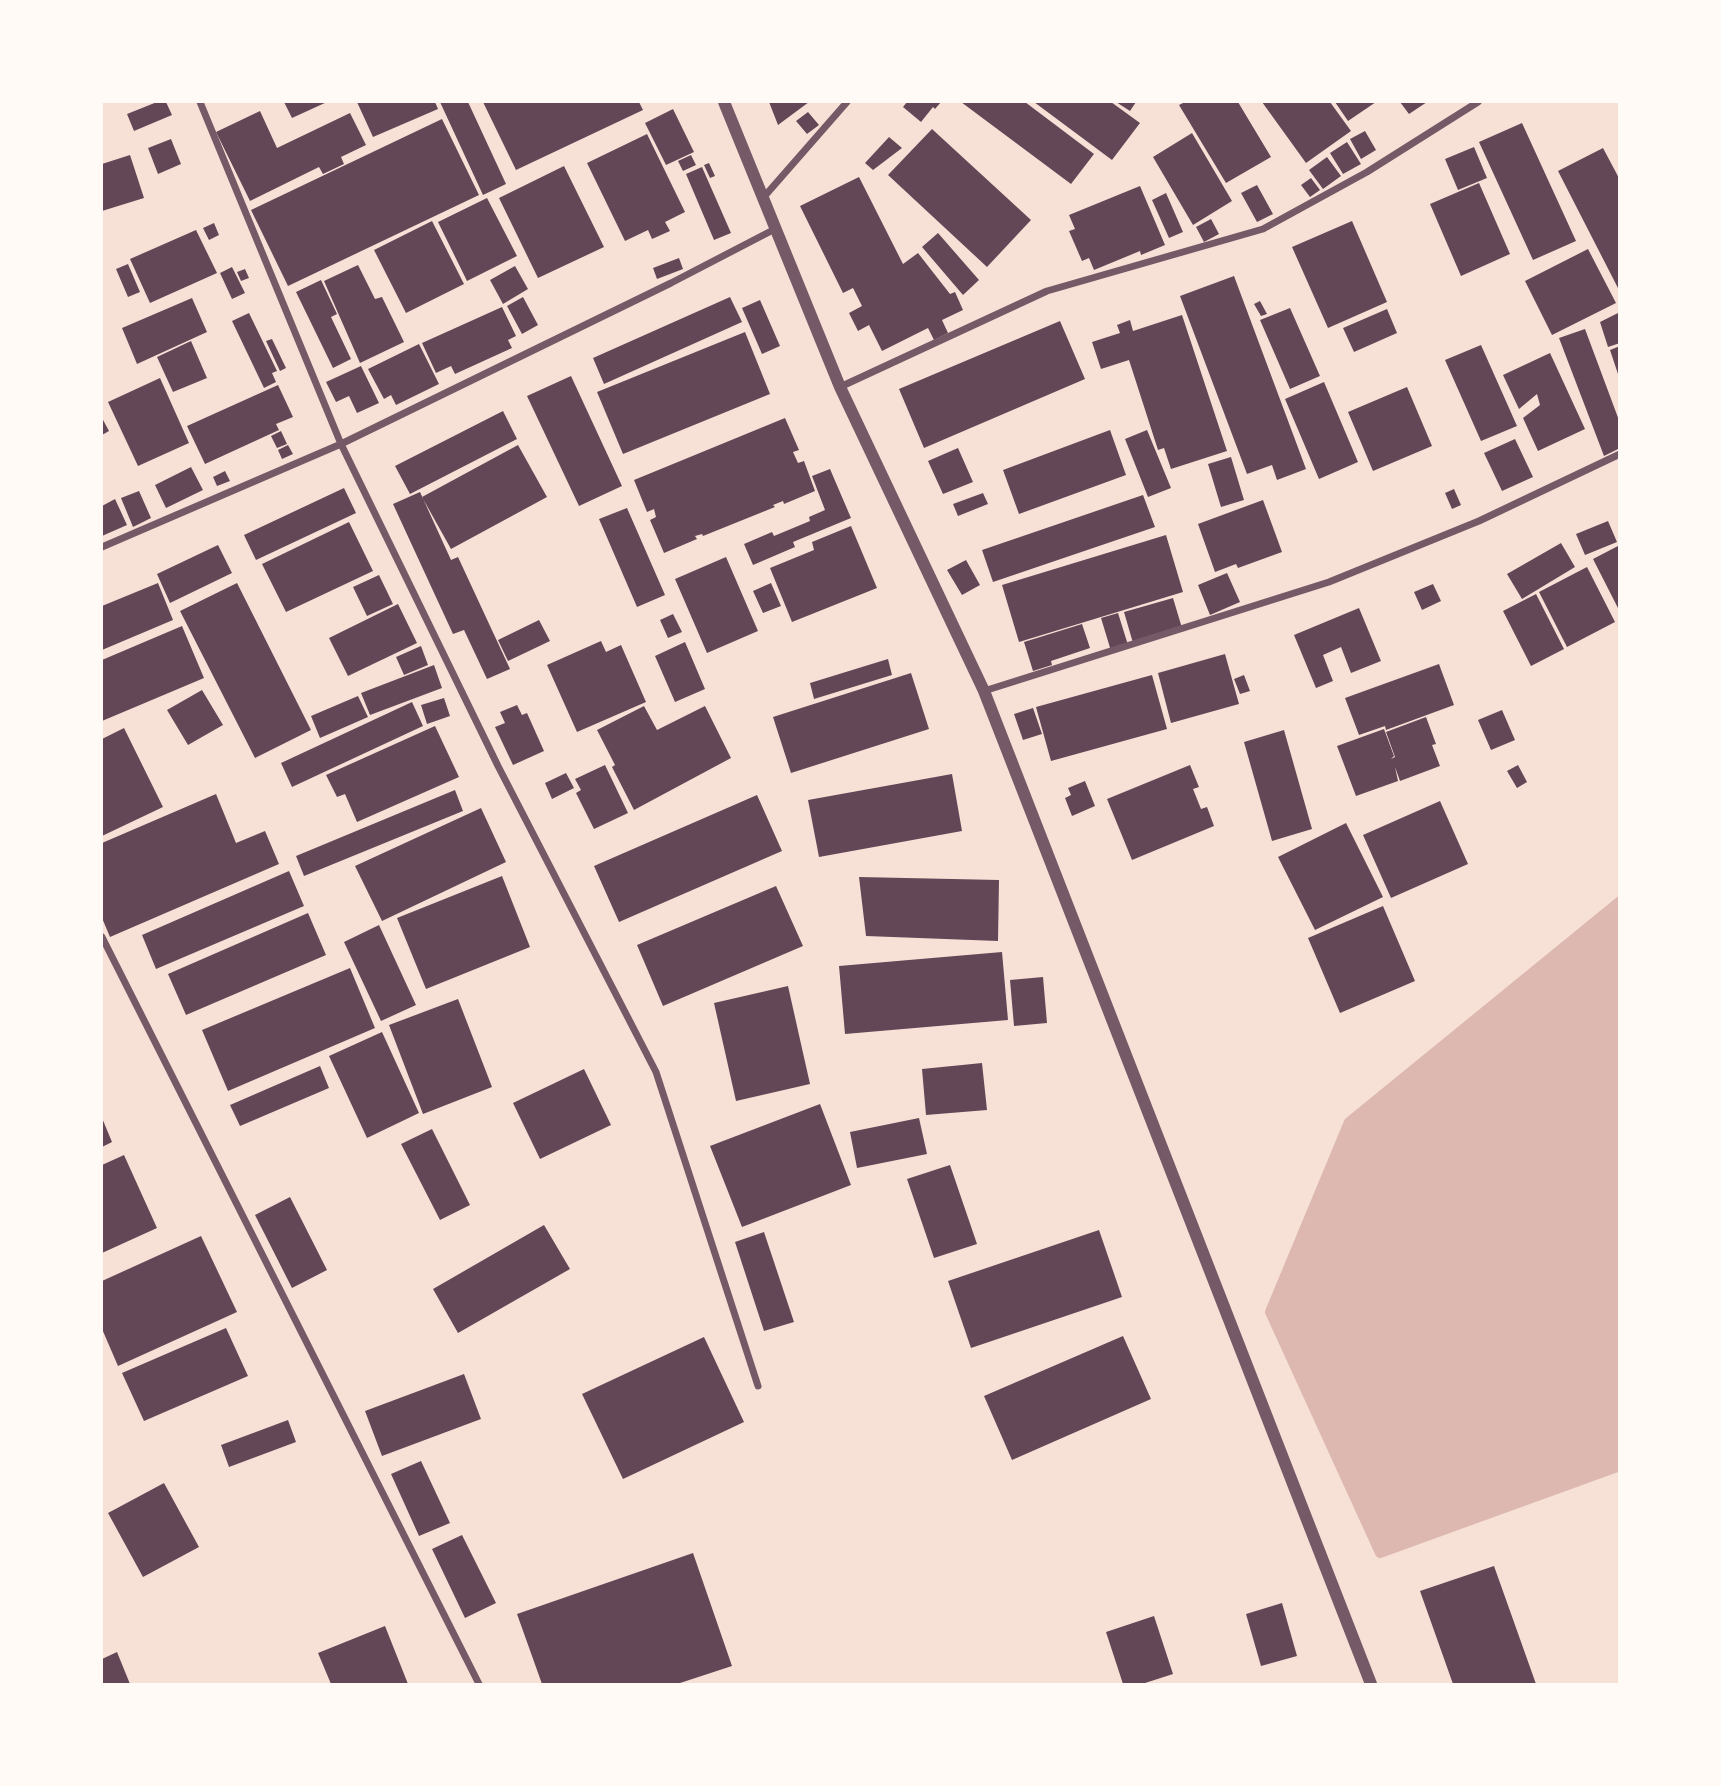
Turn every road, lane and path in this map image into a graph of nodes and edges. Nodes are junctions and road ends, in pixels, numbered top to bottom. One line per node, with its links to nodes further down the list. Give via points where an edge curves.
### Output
1 (200, 102): 8 (street)
2 (724, 102): 5 (street)
3 (846, 102): 5 (street)
4 (1478, 102): 7 (street, via 1367,172 1263,229 1047,291)
5 (763, 198): 6 (street)
6 (775, 229): 7 (street); 8 (street)
7 (840, 387): 11 (street)
8 (341, 444): 10 (street); 13 (street, via 498,766 656,1072)
9 (1619, 454): 11 (street, via 1479,521 1329,582)
10 (102, 547)
11 (984, 691): 15 (street)
12 (102, 937): 14 (street)
13 (758, 1386)
14 (479, 1685)
15 (1371, 1685)

